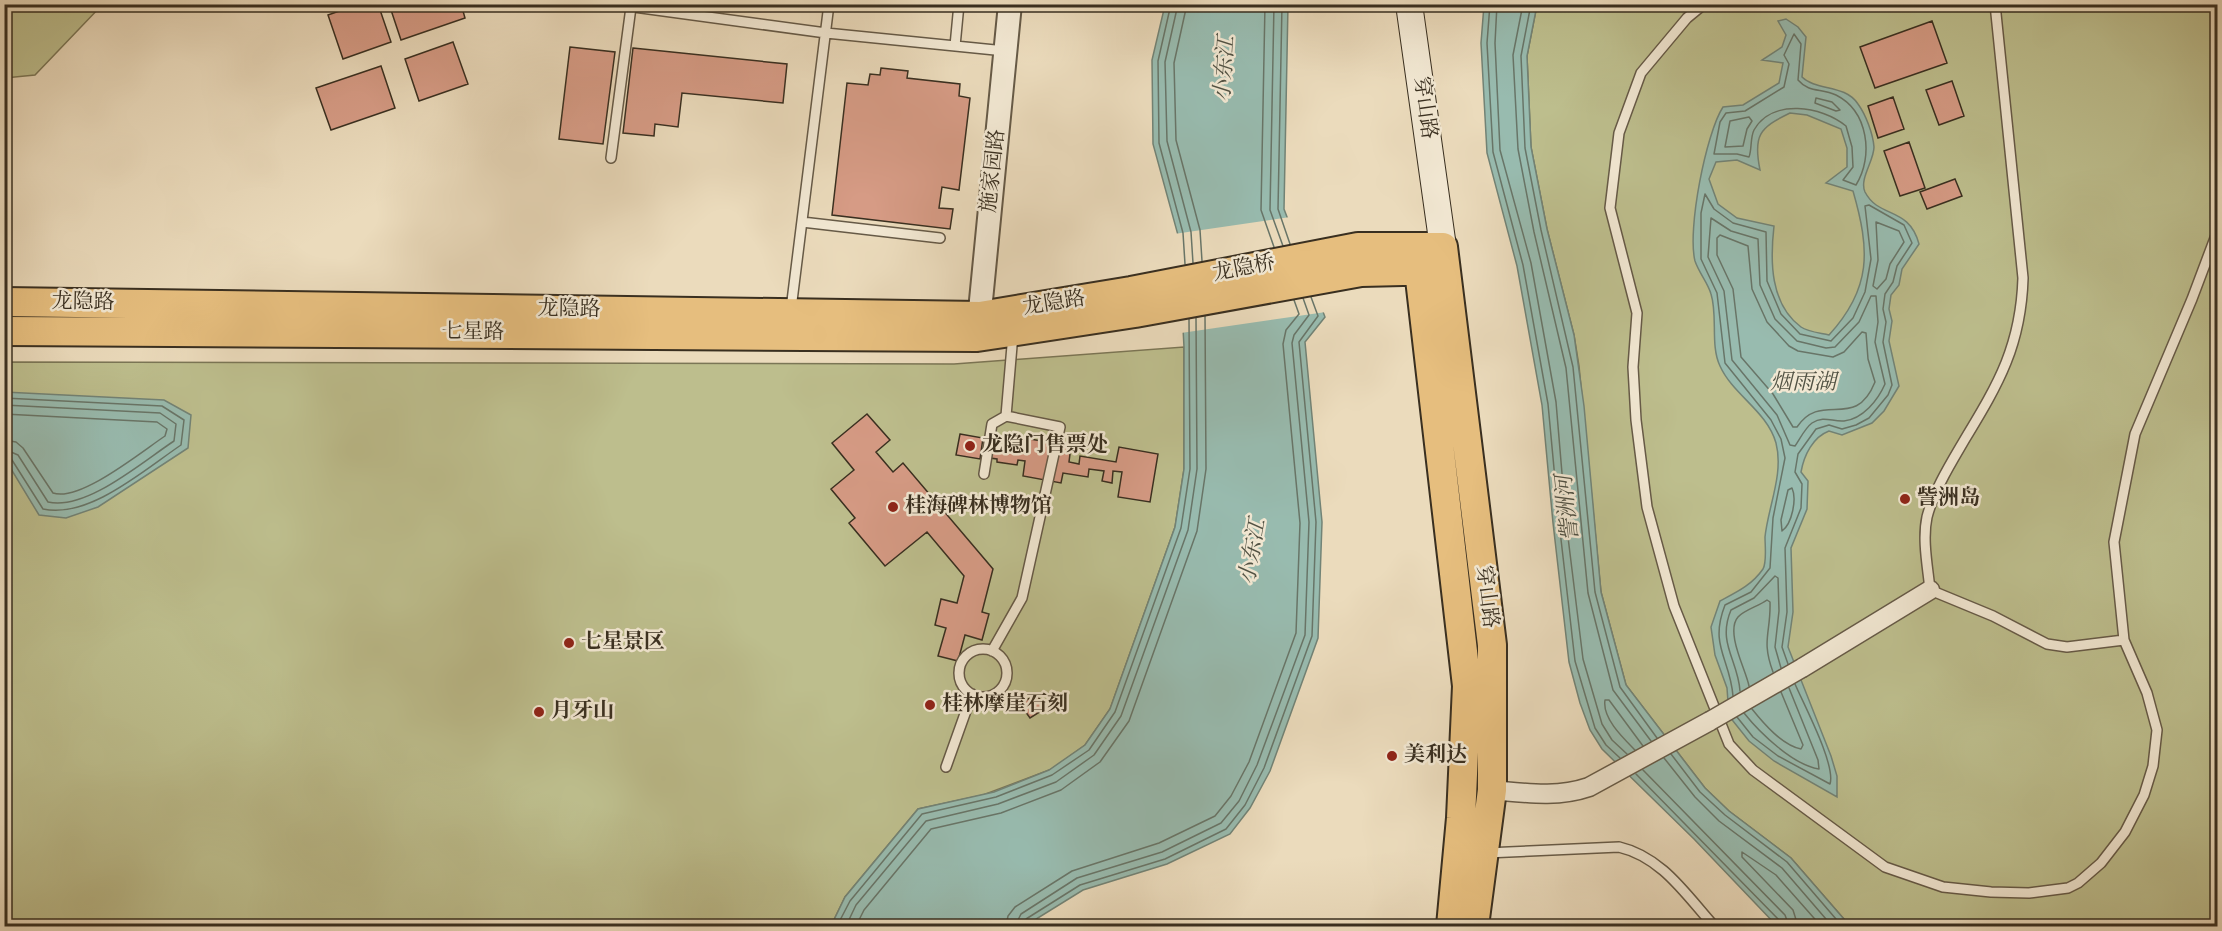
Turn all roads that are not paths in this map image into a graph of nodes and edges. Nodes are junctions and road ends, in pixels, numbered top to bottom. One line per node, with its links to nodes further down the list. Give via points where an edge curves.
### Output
1 (612, 4): 8 (lane)
2 (829, 4): 9 (lane)
3 (959, 4): 10 (lane)
4 (1010, 4): 11 (street, 施家园路)
5 (1409, 4): 16 (main road, 穿山路)
6 (1704, 4): 26 (lane, via 1687,18 1641,73 1619,133 1610,208 1636,313 1636,420 1647,507 1674,606 1729,744 1753,770 1885,867 1943,887 2029,893 2068,888 2101,862 2125,832 2144,795 2153,766 2157,730 2147,693)
7 (1995, 4): 25 (lane, via 2023,278 2022,310 2014,344 1986,404 1947,470 1927,518)
8 (632, 7): 9 (lane); 12 (lane)
9 (825, 33): 10 (lane); 13 (lane)
10 (955, 46): 11 (lane)
11 (1005, 51): 20 (street, 施家园路)
12 (611, 158)
13 (802, 222): 15 (lane); 19 (lane)
14 (2217, 230): 26 (lane, via 2135,434 2114,542)
15 (940, 238)
16 (1431, 259): 18 (main road, 龙隐桥, via 1359,260); 30 (main road, 穿山路, via 1492,645); 32 (main road, 穿山路, via 1467,686)
17 (4, 302): 19 (main road, 龙隐路)
18 (1133, 302): 20 (main road, 龙隐路); 22 (main road, 龙隐路)
19 (789, 324): 20 (main road, 龙隐路); 21 (main road, 七星路)
20 (979, 326): 22 (main road, 龙隐路)
21 (4, 330)
22 (1013, 332): 23 (lane)
23 (1006, 416): 24 (lane, via 992,424); 27 (lane, via 1060,427 1022,598)
24 (984, 474)
25 (1930, 590): 26 (lane, via 2047,644 2067,647); 30 (street, bridge, via 1710,722 1589,788 1560,795)
26 (2124, 640)
27 (992, 651): 28 (lane, via 975,650 962,660 961,683); 28 (lane, via 1003,658 1006,682 995,694)
28 (972, 694): 29 (lane)
29 (946, 767)
30 (1492, 790): 31 (main road, 穿山路)
31 (1484, 853): 33 (main road, 穿山路); 34 (lane, via 1619,847 1634,850 1671,877)
32 (1451, 927)
33 (1474, 927)
34 (1714, 927)

